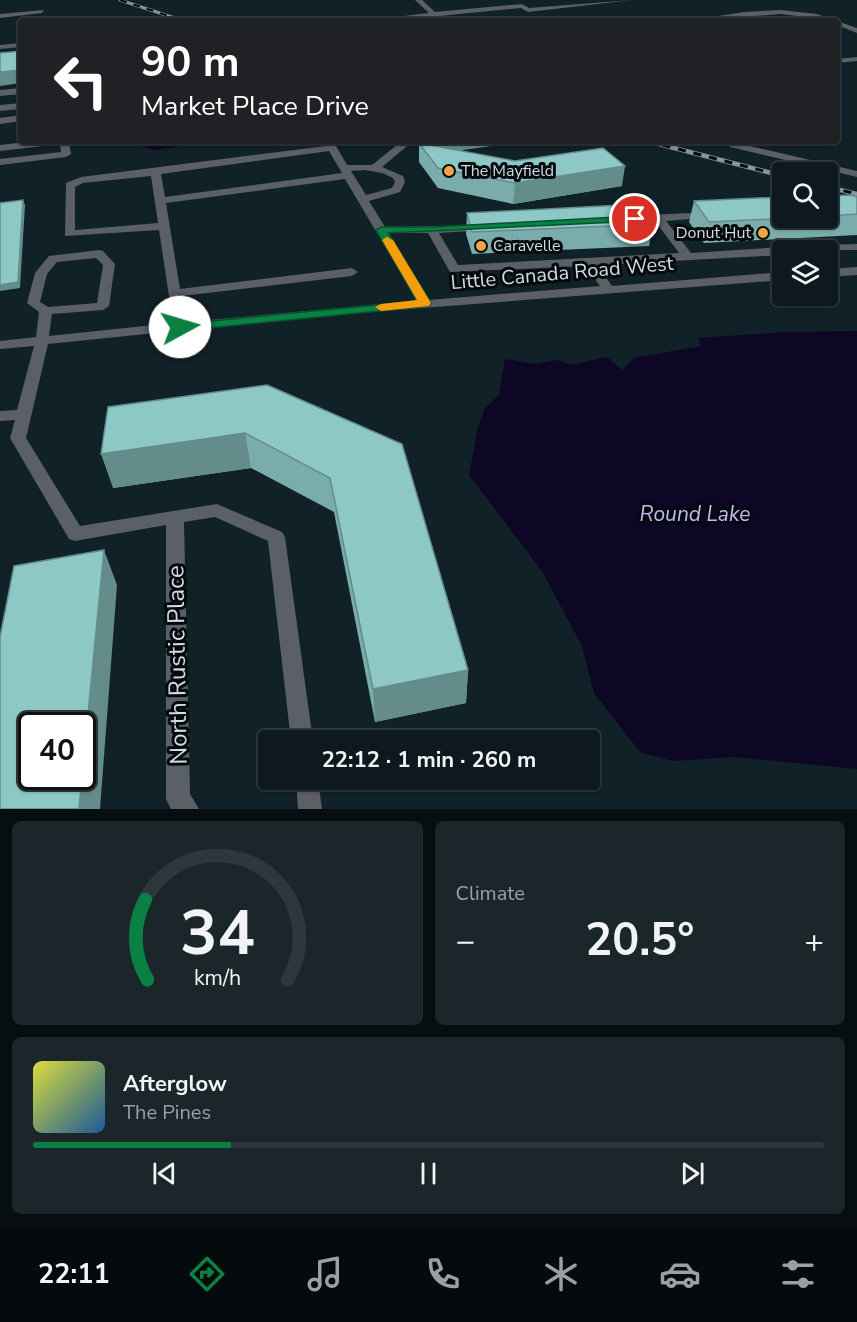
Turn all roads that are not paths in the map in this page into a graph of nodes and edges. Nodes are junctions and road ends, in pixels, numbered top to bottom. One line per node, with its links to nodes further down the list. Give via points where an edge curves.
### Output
1 (418, 0): 9 (street)
2 (560, 0): 6 (street)
3 (629, 0): 4 (street)
4 (588, 2): 6 (street)
5 (446, 6): 8 (street)
6 (569, 6): 8 (street)
7 (42, 11): 10 (street)
8 (454, 12): 9 (street)
9 (436, 15): 11 (street)
10 (0, 16)
11 (401, 18)
12 (719, 18): 13 (street, via 777,12)
13 (822, 18)
14 (840, 24): 15 (street)
15 (857, 31)
16 (18, 45): 17 (street)
17 (0, 47)
18 (857, 59): 19 (street)
19 (840, 61)
20 (18, 91): 21 (street)
21 (0, 93)
22 (18, 106): 23 (street)
23 (0, 108)
24 (18, 118): 25 (street)
25 (0, 121)
26 (35, 144): 31 (street)
27 (63, 144): 32 (street, via 66,154)
28 (404, 144): 33 (street)
29 (330, 145): 34 (street); 35 (street)
30 (733, 145): 36 (street)
31 (0, 148)
32 (0, 162)
33 (374, 168): 35 (street); 37 (street, via 398,176 399,186 388,194)
34 (156, 172): 38 (street); 42 (street, via 81,180 70,186 69,234)
35 (346, 172): 37 (street); 38 (street)
36 (857, 174)
37 (363, 199): 44 (street)
38 (161, 201): 42 (street)
39 (718, 214): 40 (street)
40 (658, 218): 41 (street); 50 (street)
41 (622, 219)
42 (164, 226): 58 (street)
43 (503, 226): 45 (street)
44 (381, 230): 45 (street); 59 (street)
45 (432, 230): 51 (street, via 454,270)
46 (856, 248): 47 (street)
47 (838, 249)
48 (772, 252): 49 (street)
49 (747, 253): 50 (street); 55 (street)
50 (687, 256): 51 (street)
51 (590, 262): 57 (street)
52 (857, 271): 54 (street)
53 (352, 272): 58 (street)
54 (838, 272)
55 (763, 277): 56 (street, Little Canada Road West); 57 (street, Little Canada Road West)
56 (772, 277)
57 (607, 288): 59 (street, Little Canada Road West)
58 (175, 293): 61 (street)
59 (425, 303): 61 (street, Little Canada Road West)
60 (46, 311): 60 (street, via 103,306 109,264 99,255 53,259 41,273 33,303); 62 (street)
61 (180, 327): 62 (street, Little Canada Road West)
62 (42, 341): 63 (street, Little Canada Road West); 64 (street)
63 (0, 345)
64 (23, 414): 65 (street); 66 (street, via 18,438 75,534)
65 (0, 416)
66 (175, 517): 67 (street, via 218,510 276,537); 69 (street, North Rustic Place, via 178,799)
67 (301, 730)
68 (307, 790): 70 (street)
69 (187, 809)
70 (310, 809)

